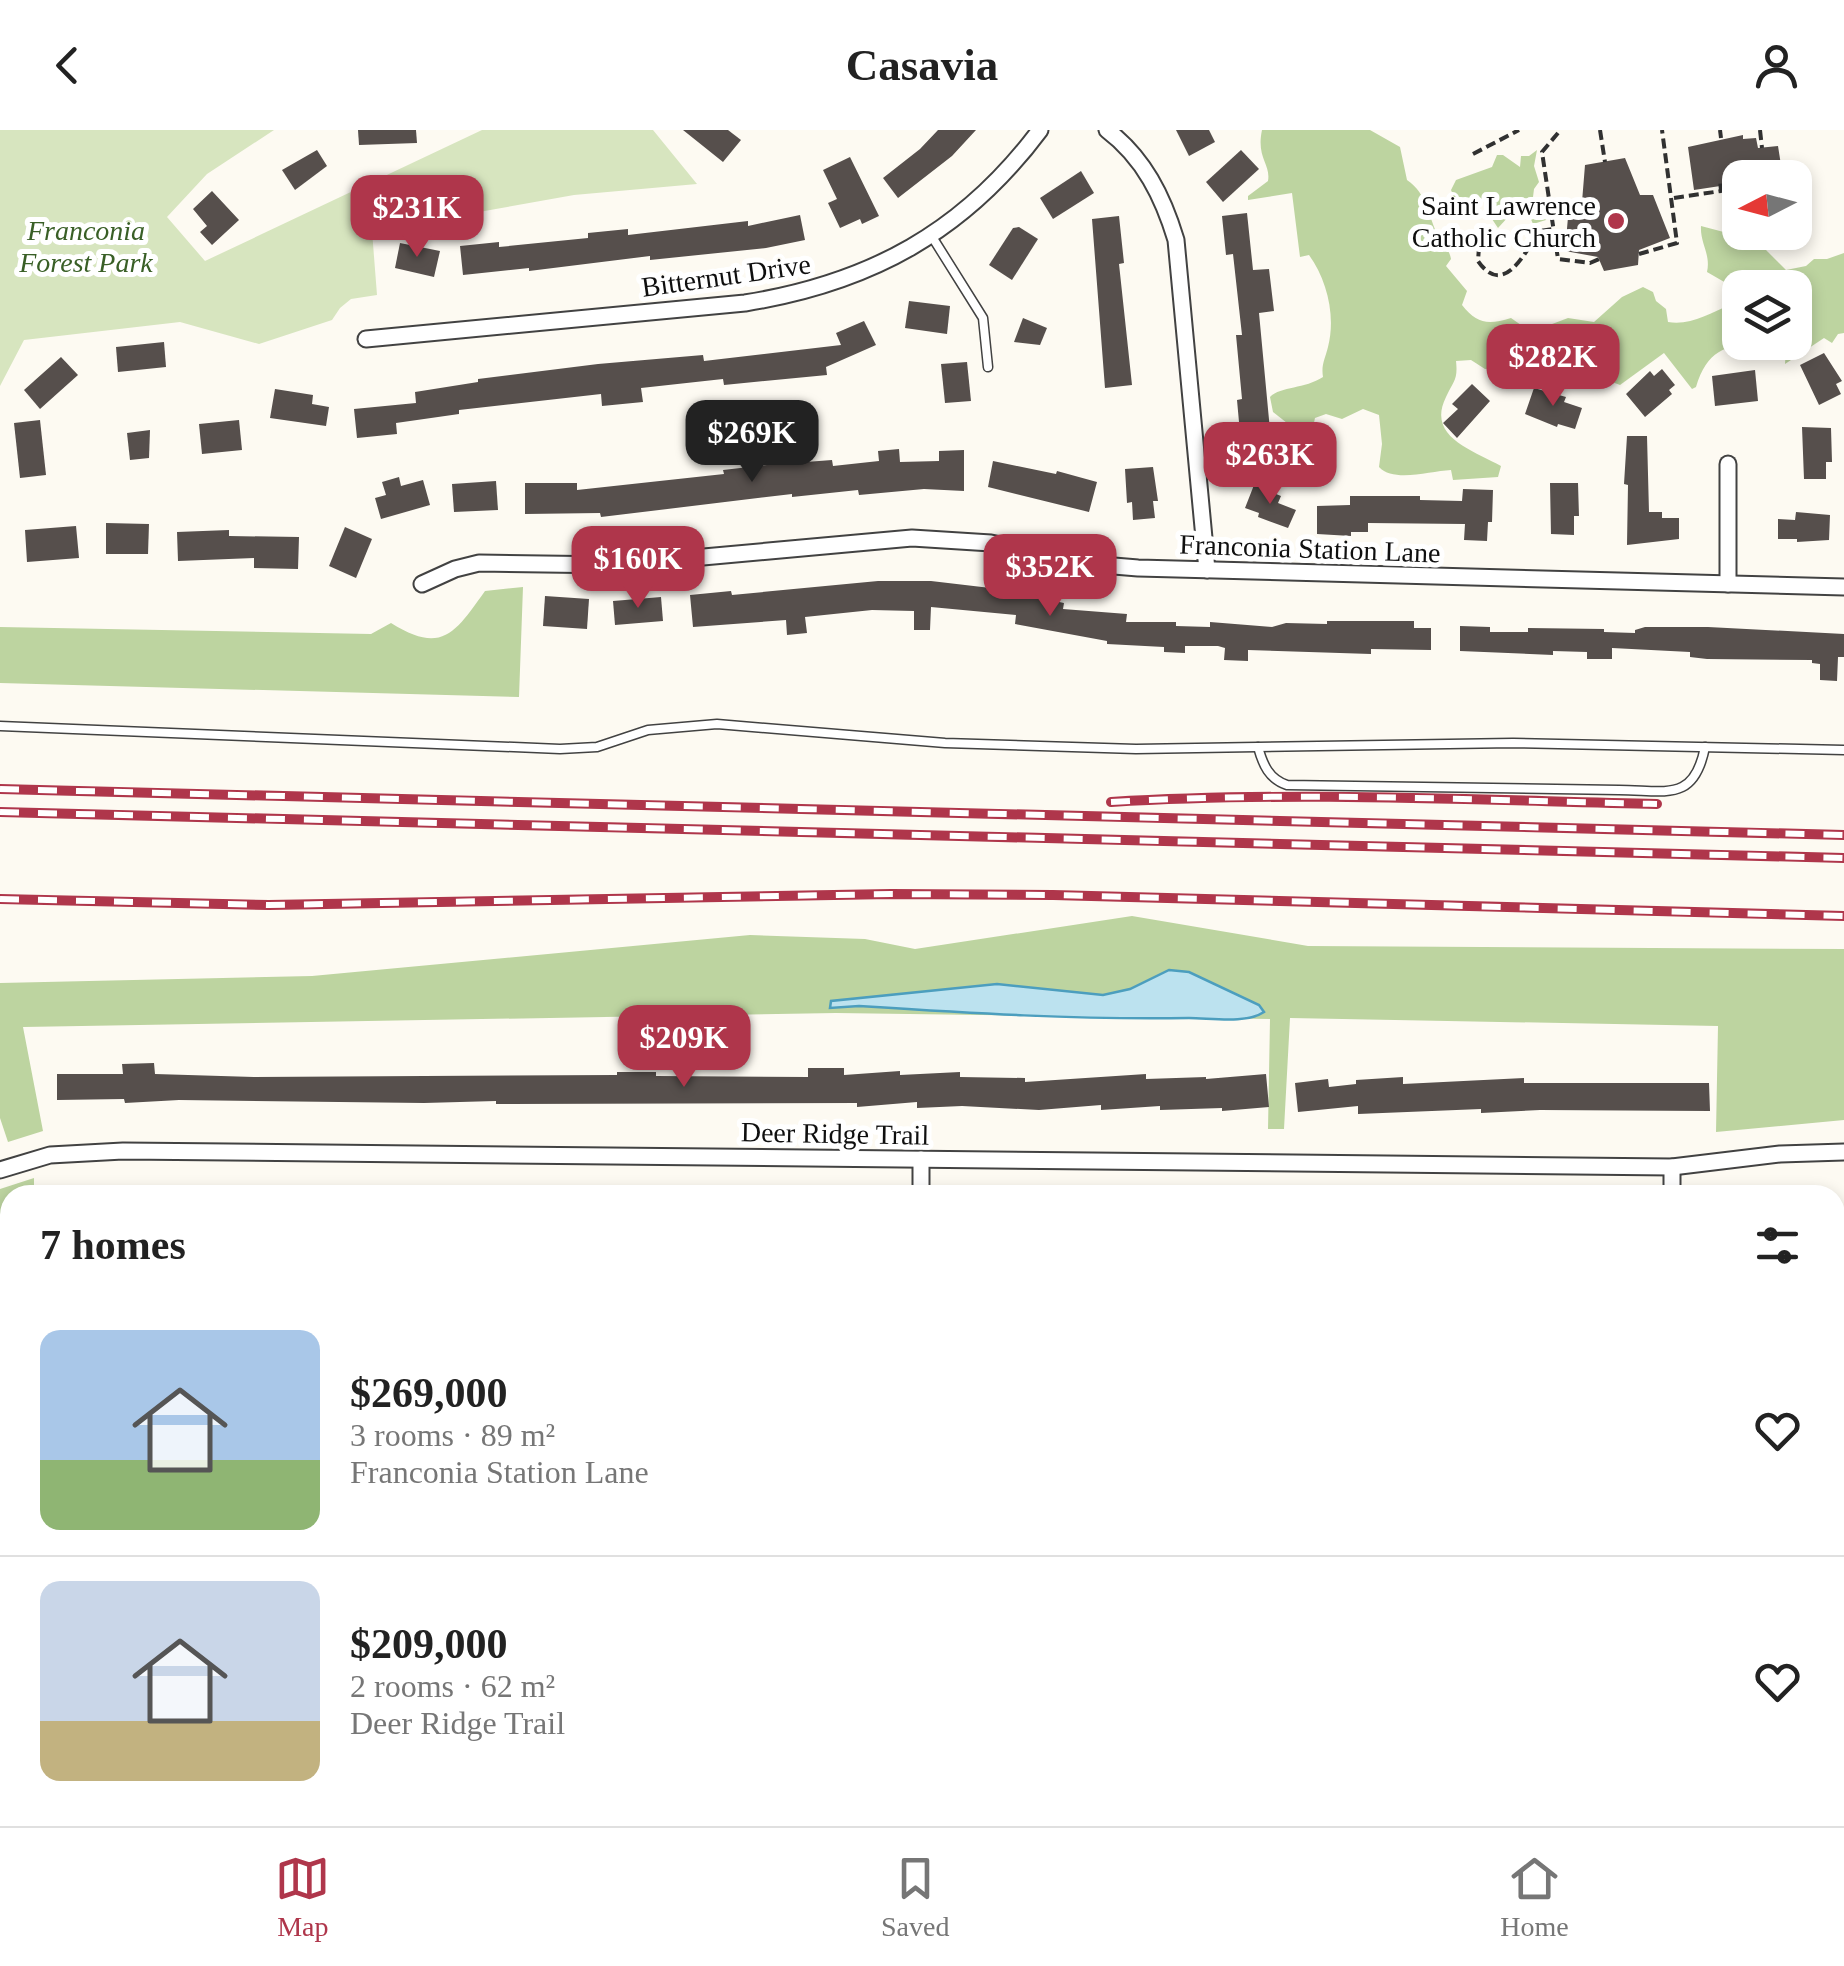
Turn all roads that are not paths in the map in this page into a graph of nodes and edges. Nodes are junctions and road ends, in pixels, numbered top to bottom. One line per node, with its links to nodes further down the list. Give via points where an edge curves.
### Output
1 (1040, 130): 3 (street, Bitternut Drive, via 986,192)
2 (1106, 130): 7 (street, via 1158,190 1176,240)
3 (931, 236): 4 (street, Bitternut Drive, via 857,275 795,295); 5 (lane, via 983,318)
4 (366, 338)
5 (988, 367)
6 (1728, 464): 9 (street)
7 (1208, 570): 8 (street, Franconia Station Lane, via 1102,565 991,543 912,538 615,564 480,563); 9 (street, Franconia Station Lane)
8 (422, 584)
9 (1728, 584): 10 (street, Franconia Station Lane)
10 (1844, 587)
11 (0, 726): 13 (lane, via 560,749 716,724 1024,747)
12 (1704, 747): 13 (lane); 13 (lane, via 1700,770 1689,785 1674,790 1288,785 1267,771); 14 (lane)
13 (1258, 748)
14 (1844, 750)
15 (1844, 1152): 17 (street, Deer Ridge Trail)
16 (921, 1159): 17 (street, Deer Ridge Trail); 18 (street, Deer Ridge Trail, via 123,1151 50,1155); 19 (street)
17 (1672, 1167): 20 (street)
18 (0, 1170)
19 (921, 1185)
20 (1672, 1185)

